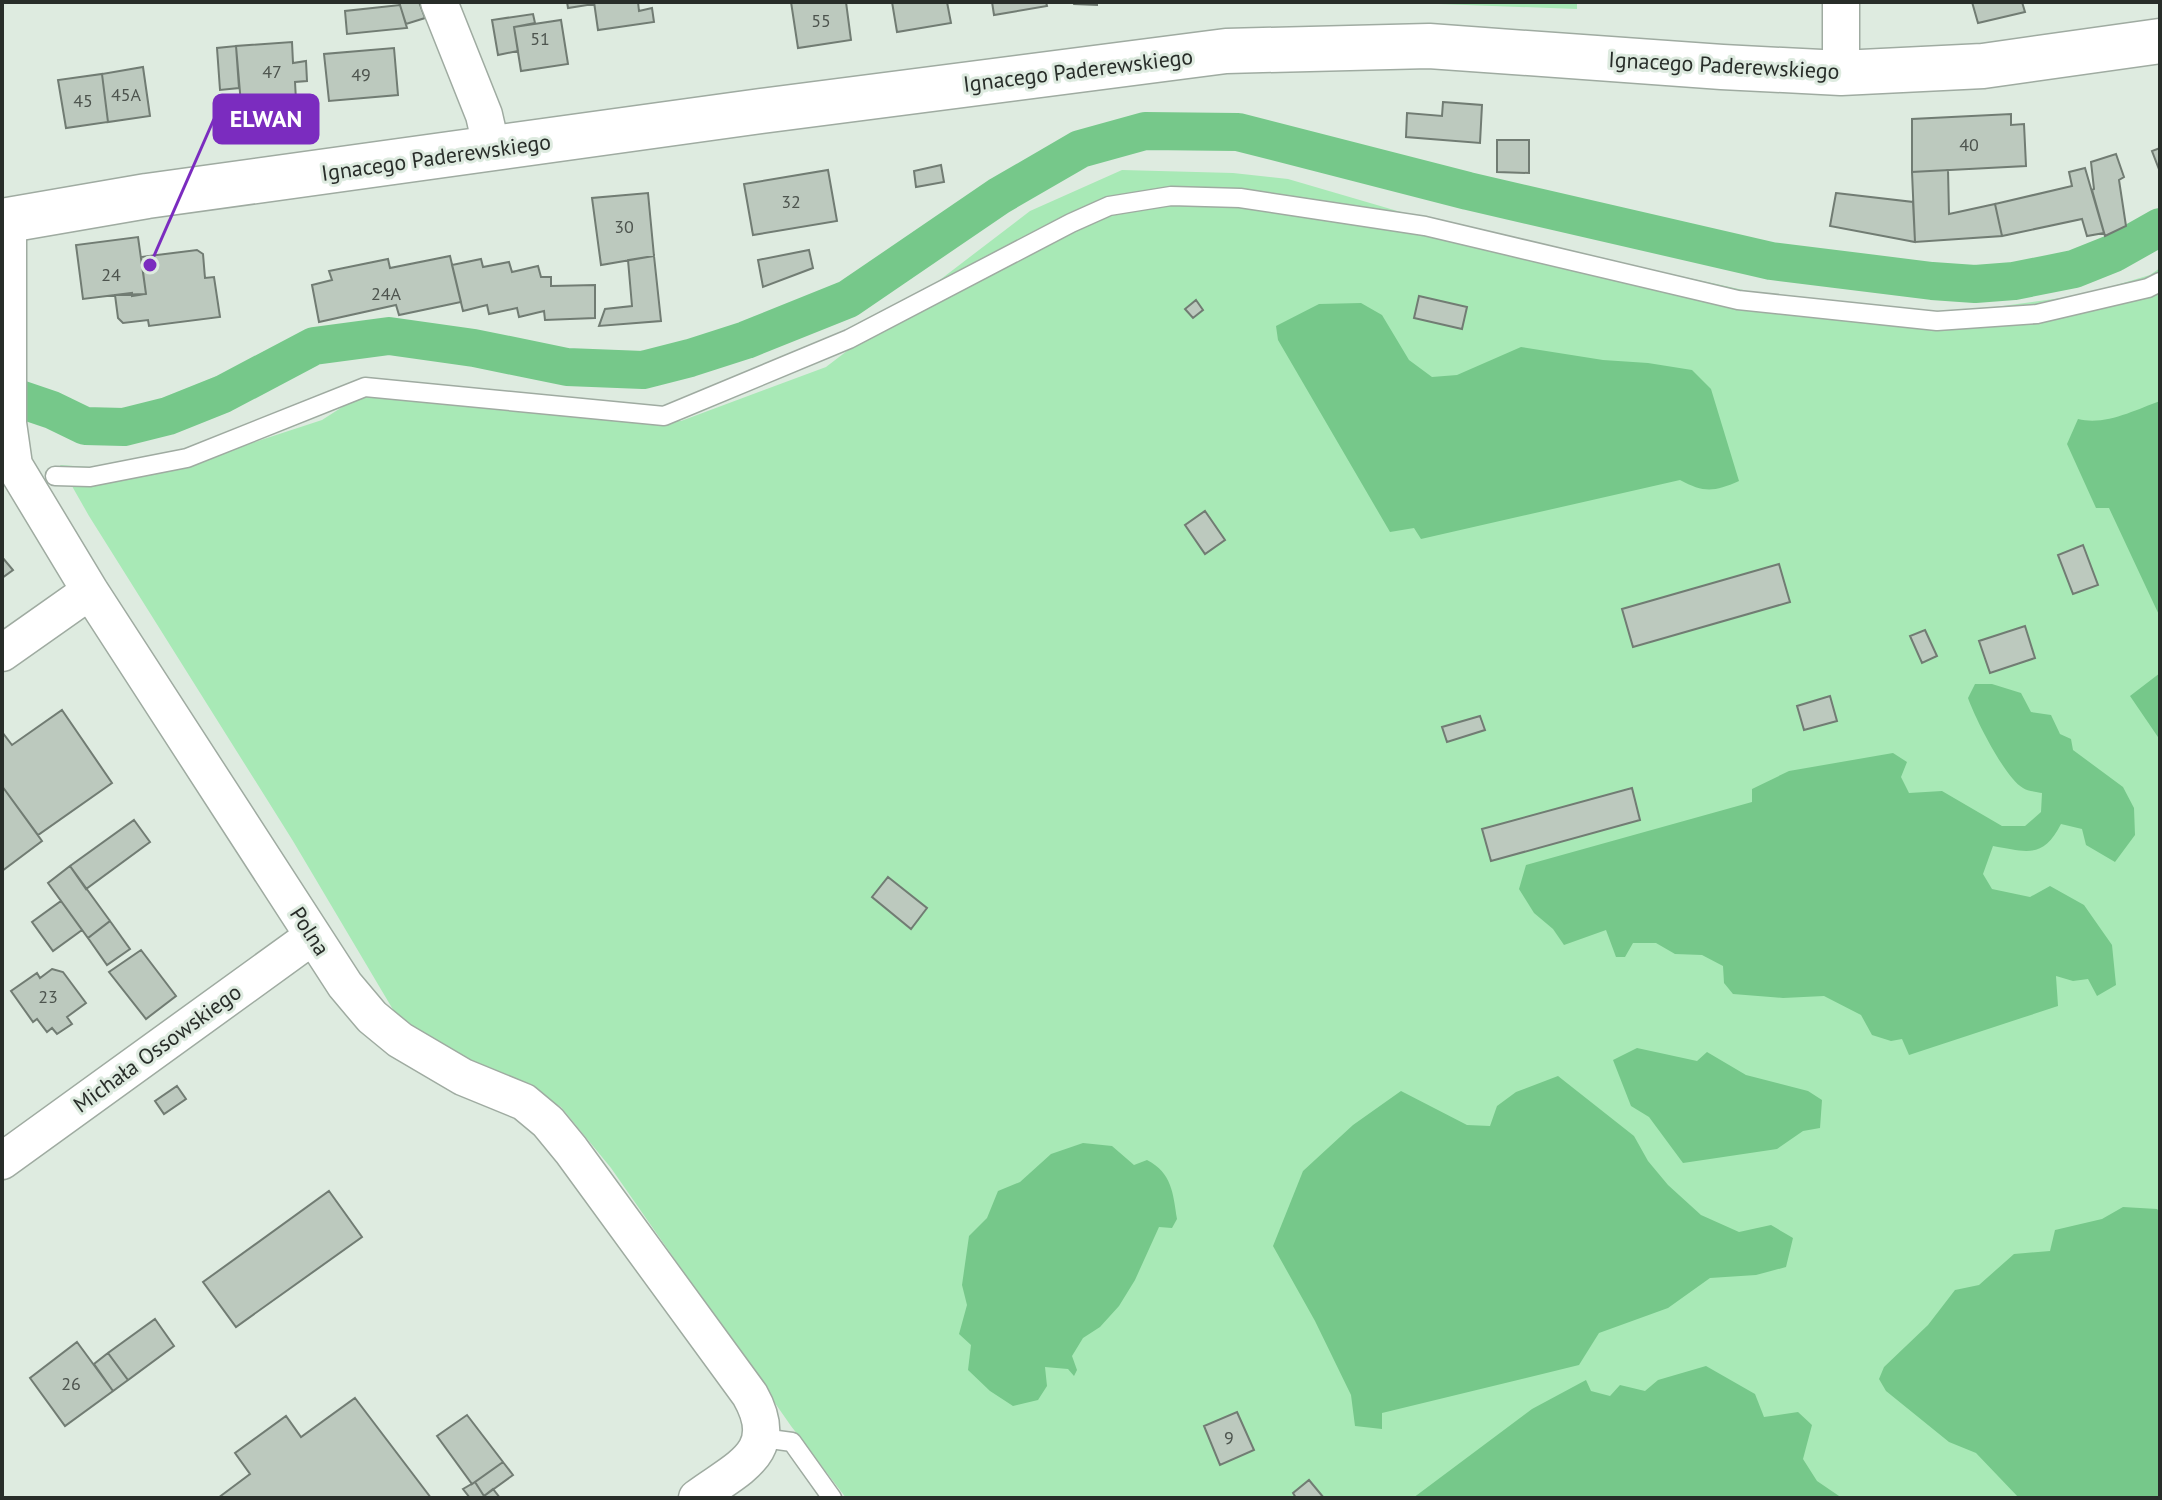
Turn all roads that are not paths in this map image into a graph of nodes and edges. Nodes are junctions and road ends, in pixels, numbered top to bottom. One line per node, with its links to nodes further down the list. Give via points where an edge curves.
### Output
1 (439, 2): 5 (street, via 484,115)
2 (1841, 2): 4 (street)
3 (2160, 41): 4 (main road, Ignacego Paderewskiego, via 1983,66)
4 (1841, 73): 5 (main road, Ignacego Paderewskiego, via 1429,46 1226,51)
5 (492, 150): 6 (main road, Ignacego Paderewskiego)
6 (5, 220): 9 (street, Polna, via 8,423 14,465)
7 (2160, 282): 8 (lane, via 2037,314 1937,321 1738,300 1425,226 1240,198 1171,196 1109,206 849,339 664,416 365,387 187,458 90,477)
8 (55, 476)
9 (90, 591): 10 (street); 11 (street, Polna)
10 (2, 653)
11 (313, 936): 12 (street, Michała Ossowskiego); 13 (street, Polna, via 345,985 400,1040 463,1077 524,1102 548,1122 750,1395 759,1412)
12 (2, 1161)
13 (762, 1438): 14 (street, via 746,1462); 15 (lane, via 792,1442)
14 (697, 1498)
15 (832, 1498)

